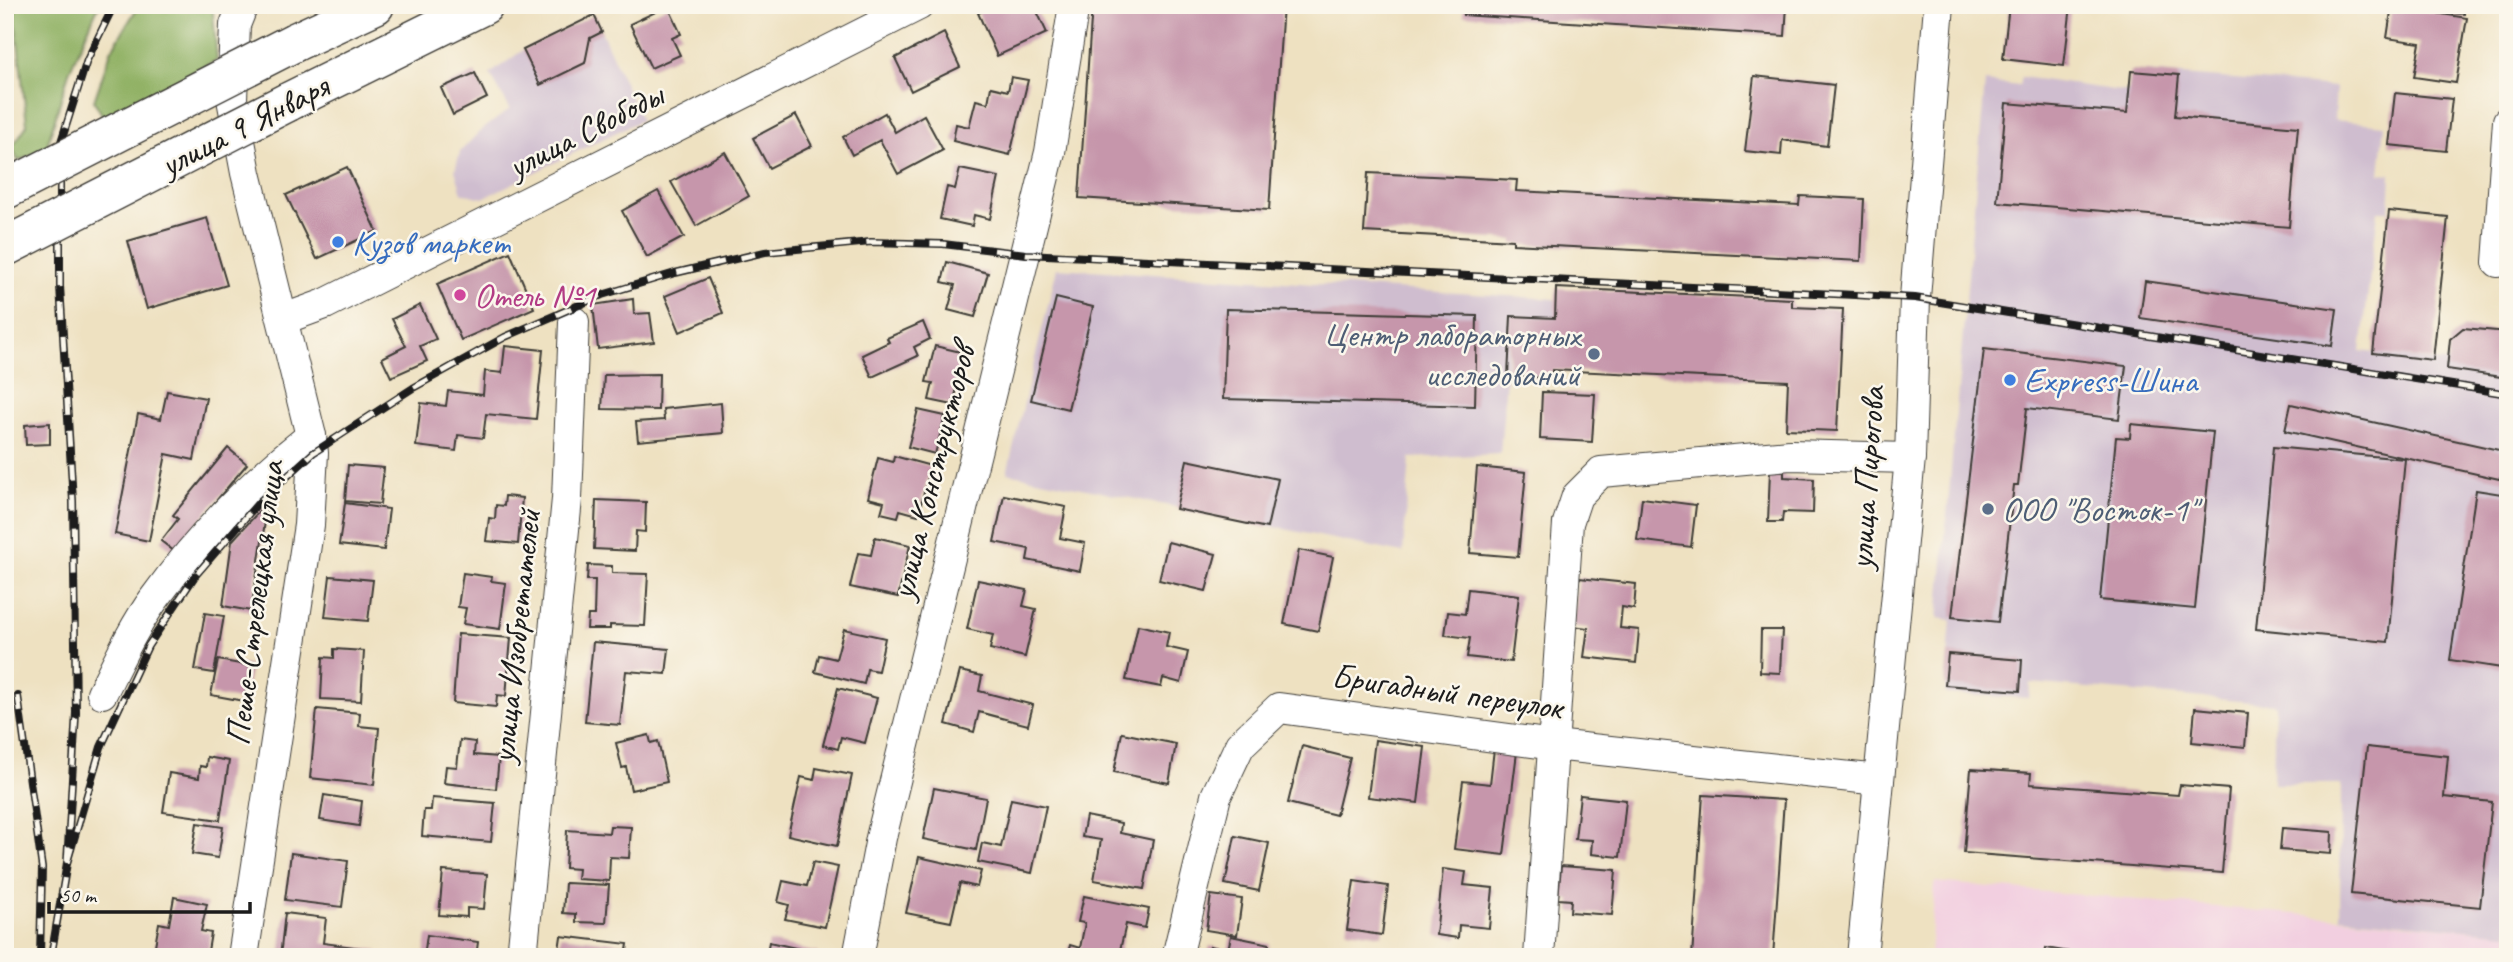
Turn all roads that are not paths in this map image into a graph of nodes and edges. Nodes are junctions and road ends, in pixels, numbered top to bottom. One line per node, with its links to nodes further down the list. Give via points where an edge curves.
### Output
1 (243, 5): 11 (street, Пеше-Стрелецкая улица, via 235,25 232,99)
2 (375, 5): 8 (main road, улица 9 Января, bridge)
3 (484, 5): 9 (main road, улица 9 Января, bridge)
4 (919, 5): 11 (street, улица Свободы, via 324,304)
5 (1074, 5): 20 (street, улица Конструкторов, via 1050,152 881,838)
6 (1939, 5): 14 (street, улица Пирогова, via 1915,298)
7 (2508, 121): 10 (street)
8 (5, 190)
9 (5, 247)
10 (2498, 262)
11 (284, 319): 13 (street, Пеше-Стрелецкая улица)
12 (574, 322): 19 (street, улица Изобретателей, via 567,499)
13 (311, 436): 15 (street, via 248,490 171,577 134,631); 18 (street, Пеше-Стрелецкая улица, via 309,525)
14 (1909, 458): 16 (street, via 1790,456 1601,472 1577,496 1569,523); 17 (street, улица Пирогова)
15 (102, 693)
16 (1554, 745): 17 (street, Бригадный переулок); 21 (street, Бригадный переулок, via 1279,708 1240,745 1216,796); 22 (street)
17 (1879, 780): 23 (street, улица Пирогова)
18 (243, 957)
19 (522, 957)
20 (858, 957)
21 (1177, 957)
22 (1539, 957)
23 (1862, 957)

